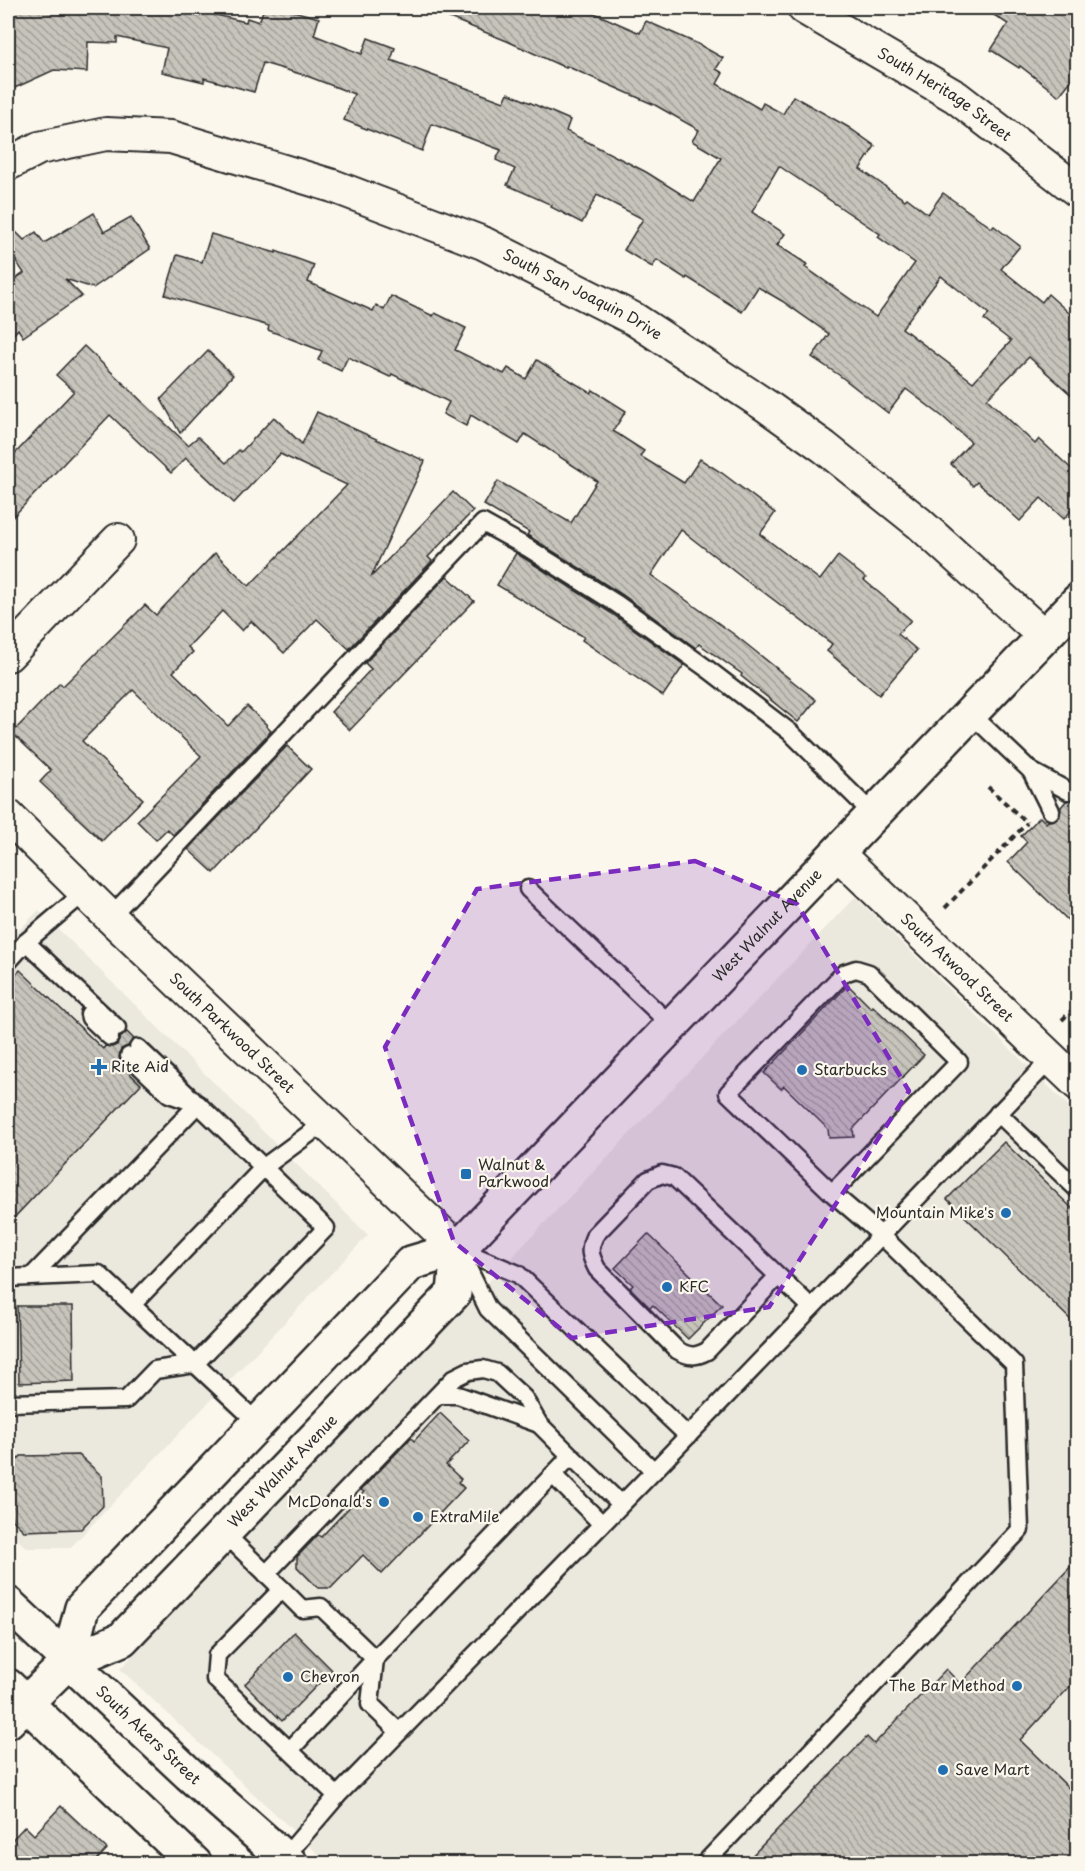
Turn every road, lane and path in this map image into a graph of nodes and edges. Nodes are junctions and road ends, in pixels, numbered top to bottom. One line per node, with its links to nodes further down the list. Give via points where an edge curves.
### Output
1 (804, 8): 3 (street, South Heritage Street, via 956,97)
2 (8, 164): 6 (street, South San Joaquin Drive, via 39,148 106,134 171,137 333,186 483,243 634,319 768,407 919,523)
3 (1077, 191)
4 (118, 540): 7 (street)
5 (1077, 601): 6 (main road, West Walnut Avenue)
6 (1044, 636): 8 (main road, West Walnut Avenue)
7 (8, 655)
8 (971, 714): 9 (lane); 13 (main road, West Walnut Avenue)
9 (1030, 771): 11 (lane); 12 (lane)
10 (988, 787): 18 (path, via 1029,824)
11 (1068, 791)
12 (1051, 811)
13 (874, 815): 15 (main road, West Walnut Avenue); 19 (lane, via 790,732 709,670 617,604 483,523)
14 (8, 816): 17 (street, South Parkwood Street)
15 (837, 853): 24 (main road, West Walnut Avenue); 27 (street, South Atwood Street)
16 (528, 889): 24 (lane)
17 (86, 892): 19 (street, South Parkwood Street); 20 (lane)
18 (945, 909)
19 (110, 917): 31 (street, South Parkwood Street)
20 (27, 942): 21 (lane); 25 (lane)
21 (8, 962)
22 (1077, 1004): 23 (path)
23 (1062, 1020)
24 (672, 1026): 36 (main road, West Walnut Avenue)
25 (113, 1033)
26 (134, 1052): 29 (lane, via 169,1094)
27 (1050, 1059): 28 (street, South Atwood Street); 30 (lane)
28 (1077, 1084)
29 (198, 1104): 32 (lane); 38 (lane)
30 (998, 1113): 33 (lane); 35 (lane)
31 (325, 1122): 32 (lane); 36 (street, South Parkwood Street)
32 (264, 1167): 40 (lane); 42 (lane, via 326,1228)
33 (1077, 1190)
34 (832, 1193): 34 (lane, via 959,1062 869,973 856,969 844,973 728,1093); 35 (lane)
35 (881, 1235): 41 (lane); 65 (lane, via 1014,1364 1020,1530)
36 (458, 1249): 45 (main road, West Walnut Avenue, via 411,1263); 47 (lane, via 518,1274); 49 (lane, via 488,1309); 53 (main road, West Walnut Avenue, via 454,1293)
37 (777, 1275): 37 (lane, via 674,1177 662,1174 648,1180 590,1245 597,1269 686,1355 697,1356 707,1351); 41 (lane)
38 (32, 1276): 39 (lane); 40 (lane, via 99,1274)
39 (8, 1278)
40 (132, 1305): 42 (lane)
41 (811, 1307): 47 (lane)
42 (195, 1364): 44 (lane, via 155,1370 126,1400); 45 (lane)
43 (439, 1395): 46 (lane, via 458,1395); 46 (lane, via 454,1378 468,1371 483,1369 497,1373 524,1398); 54 (lane)
44 (8, 1402)
45 (259, 1424): 58 (main road, West Walnut Avenue, via 82,1608)
46 (539, 1424): 48 (lane)
47 (688, 1436): 49 (lane)
48 (571, 1456): 50 (lane); 51 (lane)
49 (654, 1471): 51 (lane)
50 (553, 1475): 52 (lane); 57 (lane)
51 (621, 1504): 52 (lane)
52 (602, 1524): 60 (lane)
53 (223, 1532): 54 (lane); 58 (main road, West Walnut Avenue, via 122,1639)
54 (266, 1574): 55 (lane)
55 (282, 1589): 57 (lane, via 302,1609 321,1607); 61 (lane, via 217,1655 215,1679)
56 (8, 1604): 58 (main road, South Akers Street)
57 (375, 1659): 60 (lane, via 370,1704); 61 (lane)
58 (68, 1662): 59 (main road, West Walnut Avenue); 63 (main road, South Akers Street)
59 (13, 1704): 64 (main road)
60 (399, 1732): 62 (lane)
61 (290, 1750): 62 (lane)
62 (337, 1796): 63 (lane)
63 (287, 1861)
64 (195, 1863)
65 (704, 1863)

